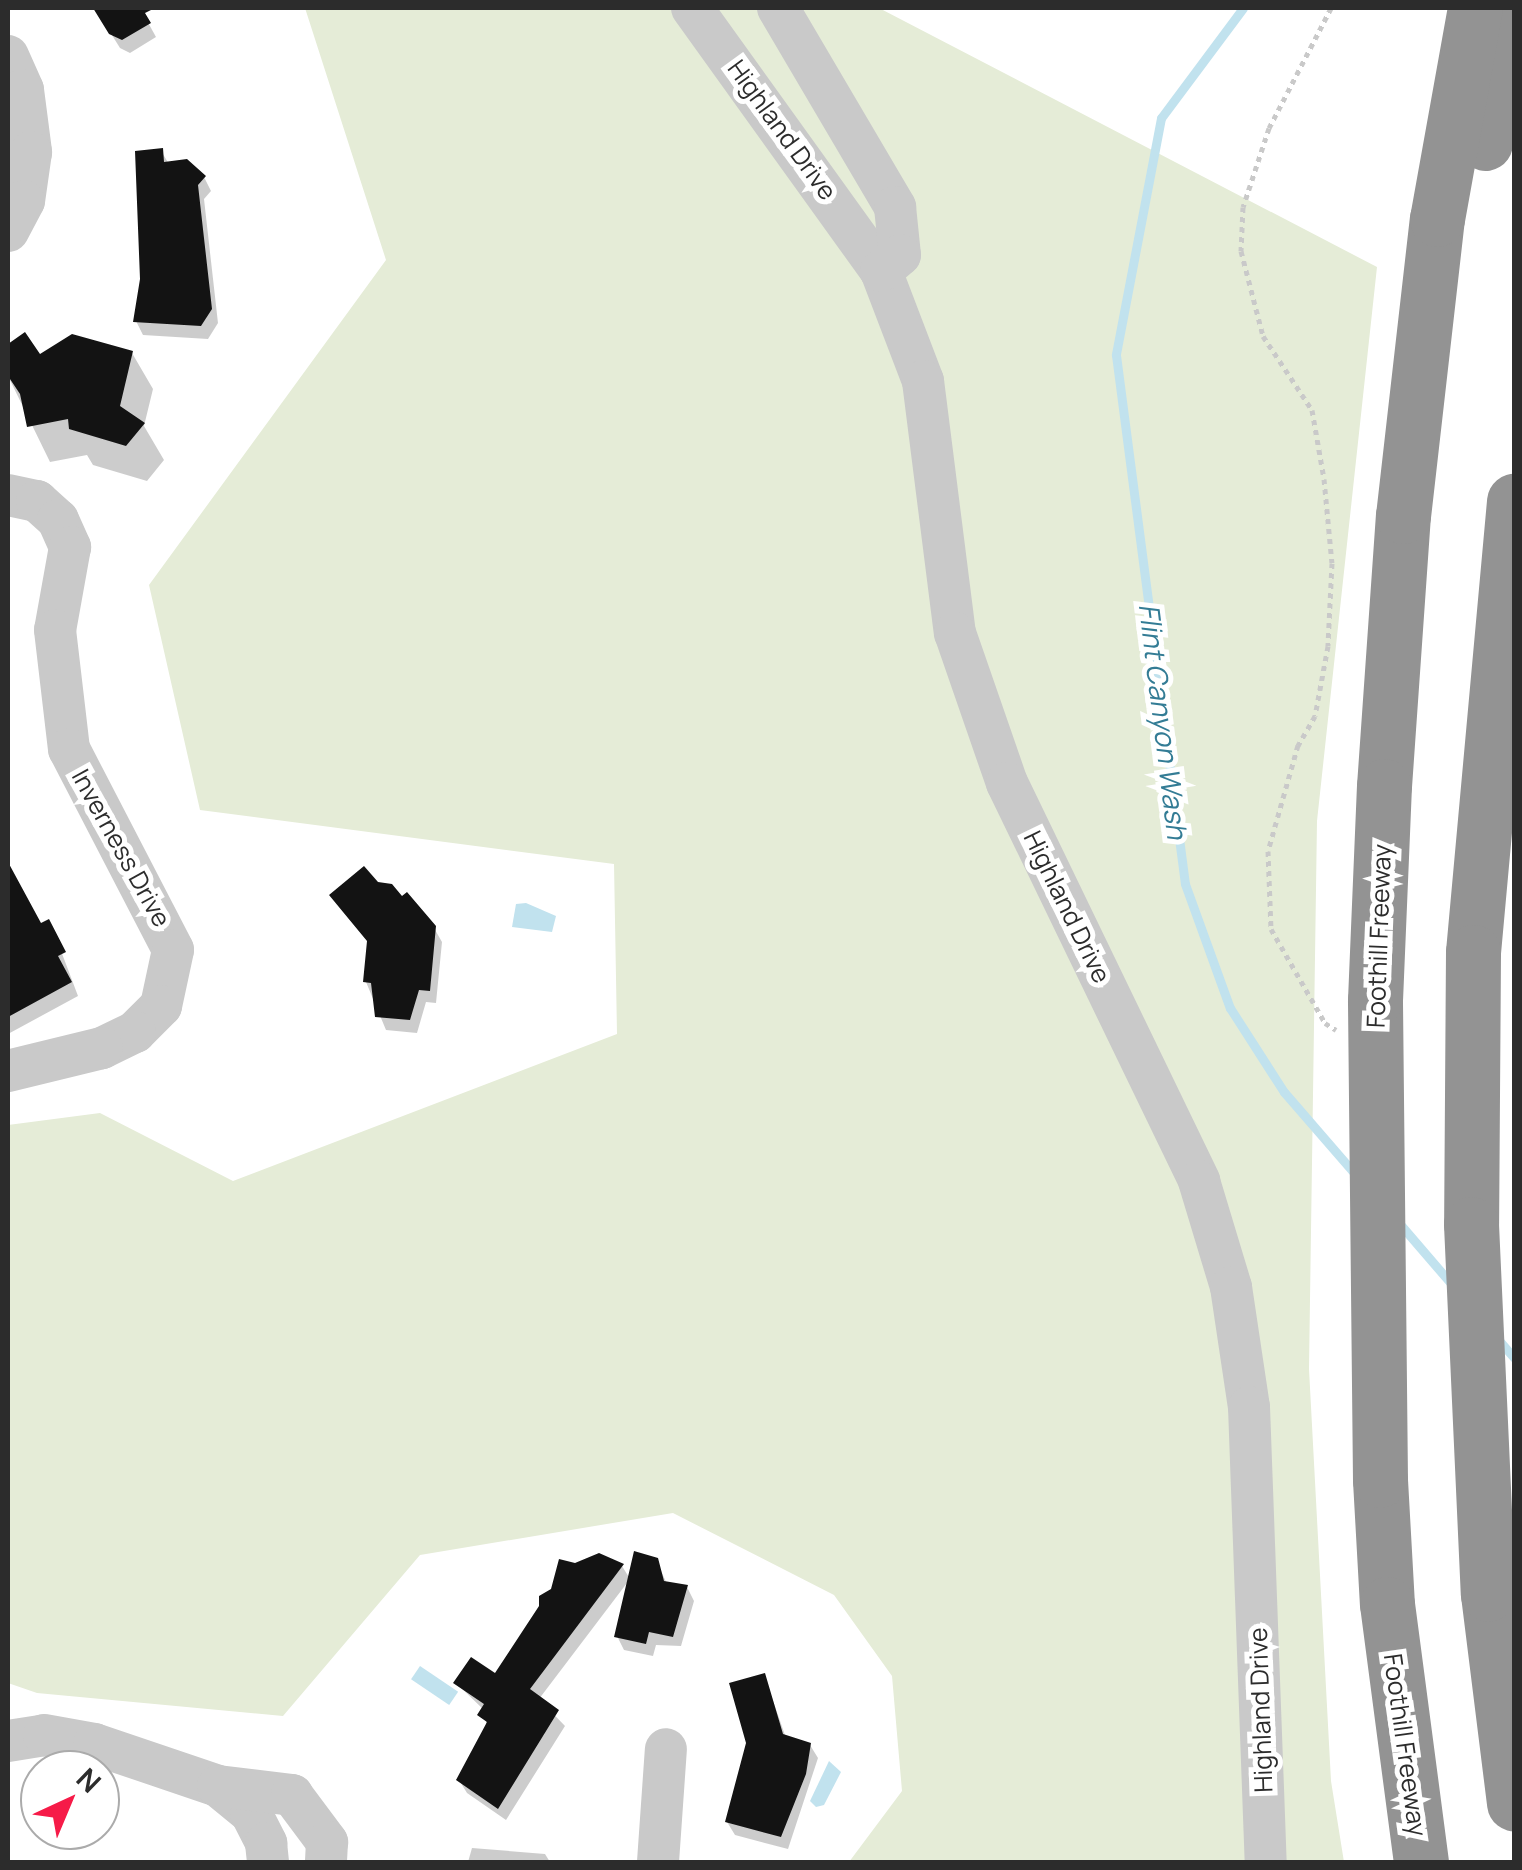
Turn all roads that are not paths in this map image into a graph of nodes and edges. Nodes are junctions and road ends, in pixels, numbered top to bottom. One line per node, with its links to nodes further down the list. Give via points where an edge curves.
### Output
1 (692, 8): 7 (street, Highland Drive)
2 (778, 8): 7 (street, via 895,206 900,254)
3 (1475, 8): 10 (highway, via 1437,219 1404,516)
4 (1514, 19): 10 (highway, Foothill Freeway, via 1444,352)
5 (8, 56): 6 (street, via 23,90 31,152 24,201)
6 (8, 231)
7 (881, 271): 19 (street, Highland Drive, via 923,381 955,633 1007,783 1199,1181 1231,1287 1249,1407)
8 (8, 495): 11 (street, Inverness Drive, via 37,501 58,520 70,547 55,630 69,749 174,950 161,1006 135,1032 102,1048)
9 (1514, 501): 15 (highway, bridge, via 1474,952 1471,1224 1488,1594)
10 (1384, 786): 20 (highway, Foothill Freeway, bridge, via 1375,1020 1380,1480 1391,1639)
11 (8, 1071)
12 (8, 1741): 14 (street, via 44,1735 94,1744)
13 (666, 1749): 18 (street)
14 (218, 1786): 16 (street, via 250,1813); 17 (street, via 292,1795 326,1842)
15 (1514, 1804)
16 (268, 1862)
17 (326, 1862)
18 (658, 1862)
19 (1266, 1862)
20 (1421, 1862)

